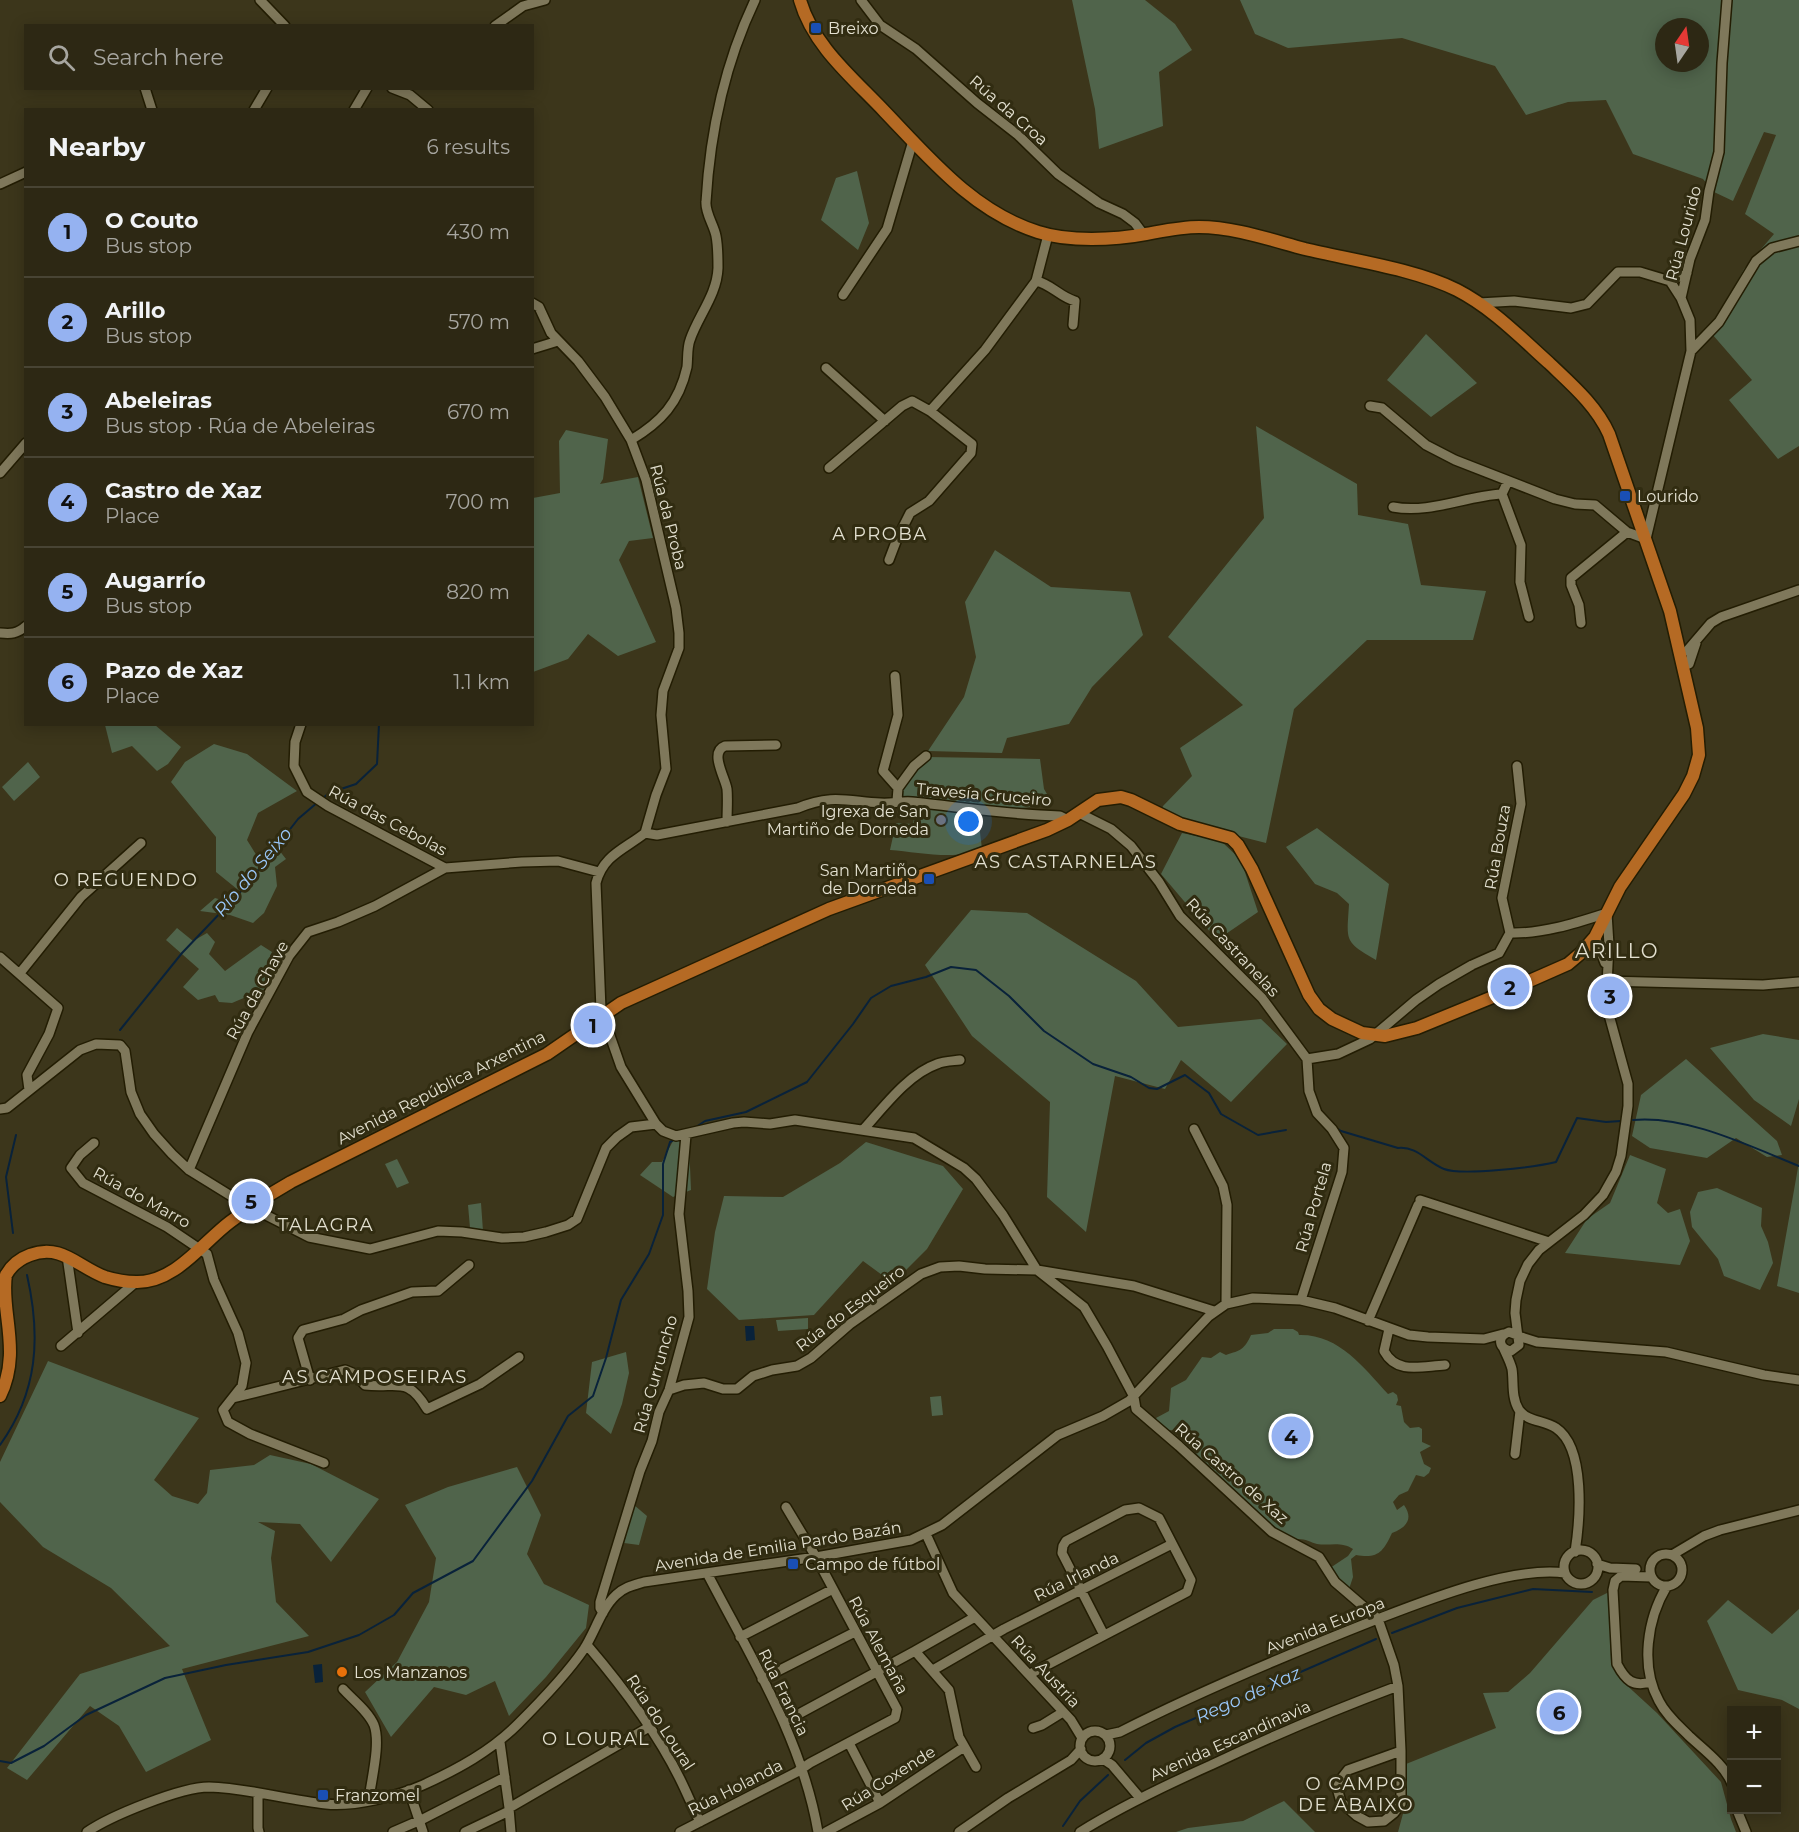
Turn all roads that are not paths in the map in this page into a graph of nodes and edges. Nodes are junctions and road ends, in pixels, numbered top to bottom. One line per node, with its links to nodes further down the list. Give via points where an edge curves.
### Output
1 (260, 0): 7 (street)
2 (545, 0): 8 (street, via 523,6)
3 (755, 0): 38 (street, via 730,62 715,126 705,205 716,237 718,270 709,302 690,340 687,367 670,408 653,427)
4 (800, 0): 17 (main road, Avenida República Arxentina, via 806,19 825,48)
5 (861, 0): 21 (street, Rúa da Croa, via 880,25 916,49 1058,174 1099,203 1123,214)
6 (1727, 0): 23 (street, Rúa Lourido, via 1719,152 1705,220)
7 (283, 24)
8 (498, 24)
9 (146, 90): 13 (street)
10 (266, 90): 14 (street)
11 (367, 90): 15 (street)
12 (397, 90): 16 (street)
13 (151, 108)
14 (255, 108)
15 (355, 108)
16 (426, 108)
17 (913, 141): 20 (main road, Avenida República Arxentina, via 977,201); 26 (street, via 887,229)
18 (24, 173): 19 (street)
19 (0, 184)
20 (1048, 235): 21 (main road, Avenida República Arxentina); 24 (street)
21 (1144, 235): 28 (main road, Avenida República Arxentina, via 1188,227 1221,229 1417,276)
22 (1799, 241): 33 (street, via 1772,248 1756,261 1719,322)
23 (1687, 273): 25 (street); 27 (street, Rúa Lourido)
24 (1036, 281): 30 (street, via 1075,302); 36 (street, via 985,350)
25 (1670, 281): 27 (street); 28 (street, via 1640,272 1618,272 1587,304 1571,308 1514,301)
26 (843, 295)
27 (1681, 298): 33 (street, Rúa Lourido, via 1690,320)
28 (1479, 303): 46 (main road, Avenida República Arxentina, via 1562,375 1601,418)
29 (534, 304): 31 (street, Rúa da Proba)
30 (1073, 325)
31 (558, 341): 32 (street); 38 (street, Rúa da Proba, via 605,397)
32 (534, 348)
33 (1692, 351): 46 (street, Rúa Lourido)
34 (826, 368): 37 (street)
35 (1370, 406): 42 (street, via 1382,408 1426,445)
36 (930, 411): 37 (street, via 912,401); 47 (street, via 972,444 971,453 929,501 910,513)
37 (885, 421): 40 (street)
38 (631, 440): 63 (street, Rúa da Proba, via 646,480 679,633 679,648 663,691 666,769)
39 (24, 445): 41 (street)
40 (829, 468)
41 (0, 473)
42 (1508, 481): 43 (street); 45 (street, via 1555,499 1595,505)
43 (1502, 494): 44 (street, via 1413,509); 49 (street, via 1521,545 1520,582)
44 (1393, 507)
45 (1627, 532): 46 (street); 50 (street, via 1571,578)
46 (1646, 539): 53 (main road, Avenida República Arxentina)
47 (889, 560)
48 (1799, 590): 53 (street, via 1721,617 1702,633)
49 (1529, 617)
50 (1581, 623)
51 (24, 628): 52 (street, via 11,634)
52 (0, 633)
53 (1685, 657): 67 (main road, Avenida República Arxentina, via 1699,739 1697,765 1684,794 1627,875)
54 (895, 676): 59 (street, Travesía Cruceiro, via 898,715 883,771)
55 (300, 726): 65 (street, Rúa das Cebolas, via 294,766 307,792)
56 (776, 746): 62 (street, via 725,746 718,751 727,788)
57 (926, 756): 59 (street)
58 (1517, 766): 68 (street, Rúa Bouza, via 1521,804 1502,898)
59 (898, 788): 60 (street, Travesía Cruceiro)
60 (897, 801): 61 (street, Travesía Cruceiro, via 984,812); 62 (street, Travesía Cruceiro, via 818,800 798,808)
61 (1073, 817): 76 (main road, Avenida República Arxentina, via 1024,839 829,909); 77 (main road, Avenida República Arxentina, via 1098,800 1120,797 1180,824 1231,838 1249,863 1302,983 1319,1009 1348,1028); 78 (street, Rúa Castranelas, via 1111,829 1131,846 1180,916 1262,998)
62 (728, 822): 63 (street, Travesía Cruceiro, via 657,835)
63 (645, 833): 66 (street, via 610,857)
64 (141, 843): 73 (street, via 81,897)
65 (445, 868): 66 (street, Rúa das Cebolas, via 558,861); 87 (street, Rúa da Chave, via 375,906 308,932 289,956 248,1032)
66 (599, 872): 76 (street, via 596,883)
67 (1607, 913): 68 (street, via 1554,928); 69 (main road, Avenida República Arxentina); 70 (street)
68 (1510, 933): 77 (street, via 1498,953 1439,984)
69 (1598, 939): 70 (street, via 1606,935); 72 (street); 77 (main road, Avenida República Arxentina, via 1553,972 1441,1019 1397,1034)
70 (1609, 940): 72 (street)
71 (0, 957): 73 (street)
72 (1607, 969): 74 (street)
73 (20, 973): 80 (street, via 58,1008 27,1075)
74 (1606, 981): 75 (street, via 1763,985); 89 (street, via 1606,1004 1628,1084 1621,1156 1603,1195)
75 (1799, 982)
76 (602, 1014): 82 (street, via 621,1067); 88 (main road, Avenida República Arxentina, via 546,1054 291,1182)
77 (1374, 1035): 78 (street, via 1338,1054)
78 (1307, 1059): 95 (street, Rúa Portela, via 1309,1091 1317,1113 1344,1148 1342,1173)
79 (960, 1060): 84 (street, via 937,1064 916,1075)
80 (29, 1090): 81 (street); 87 (street, via 80,1050 96,1044 120,1045 140,1114)
81 (0, 1109)
82 (656, 1124): 85 (street, via 663,1131); 88 (street, via 631,1127 606,1148 577,1219 535,1234 502,1238 438,1232 370,1249 309,1237)
83 (1194, 1129): 96 (street, via 1223,1186 1227,1205)
84 (863, 1130): 85 (street, via 795,1120 733,1123); 93 (street, via 914,1138 964,1168 1003,1215)
85 (686, 1136): 115 (street, Rúa Curruncho, via 679,1214 689,1317)
86 (94, 1143): 90 (street, Rúa do Marro, via 71,1168 83,1183)
87 (189, 1170): 88 (street)
88 (250, 1207): 90 (main road, Avenida República Arxentina)
89 (1549, 1242): 98 (street, via 1528,1264 1520,1281); 99 (street, via 1419,1202)
90 (200, 1248): 94 (main road, Avenida República Arxentina, via 165,1276); 118 (street, via 207,1254 246,1363 242,1386)
91 (67, 1256): 94 (main road, Avenida República Arxentina, via 105,1277); 101 (street); 112 (main road, Avenida República Arxentina, via 46,1251 29,1255 6,1275 1,1296 9,1352)
92 (469, 1265): 113 (street, via 438,1291 412,1292 344,1319 303,1330 298,1338)
93 (1037, 1270): 97 (street, Rúa do Esqueiro, via 1134,1286); 115 (street, Rúa do Esqueiro, via 940,1266 921,1274 797,1366 753,1376 737,1389 704,1383); 117 (street, via 1084,1307)
94 (136, 1282): 101 (street)
95 (1301, 1299): 96 (street, Avenida de Emilia Pardo Bazán, via 1253,1298); 99 (street, Avenida de Emilia Pardo Bazán)
96 (1226, 1304): 97 (street, Avenida de Emilia Pardo Bazán)
97 (1214, 1311): 117 (street, Avenida de Emilia Pardo Bazán)
98 (1515, 1313): 102 (street); 103 (street)
99 (1368, 1321): 100 (street, Avenida de Emilia Pardo Bazán)
100 (1389, 1329): 104 (street, Avenida de Emilia Pardo Bazán, via 1428,1337); 110 (street, via 1384,1351 1394,1364)
101 (78, 1333): 106 (street)
102 (1504, 1333): 103 (street); 104 (street, Avenida de Emilia Pardo Bazán); 107 (street)
103 (1518, 1336): 105 (street); 108 (street)
104 (1484, 1339): 107 (street, Avenida de Emilia Pardo Bazán)
105 (1537, 1342): 108 (street); 114 (street, via 1666,1352)
106 (61, 1346)
107 (1502, 1347): 108 (street, via 1511,1351); 111 (street)
108 (1517, 1347): 111 (street)
109 (519, 1357): 113 (street, via 480,1384 427,1409 409,1387 365,1385 345,1370)
110 (1445, 1365)
111 (1512, 1367): 119 (street, via 1515,1401)
112 (4, 1373): 116 (main road)
113 (310, 1380): 118 (street)
114 (1799, 1380)
115 (669, 1390): 135 (street, Rúa Curruncho, via 600,1602)
116 (0, 1396)
117 (1134, 1397): 124 (street, Avenida de Emilia Pardo Bazán, via 1103,1416 1058,1435); 137 (street, Rúa Castro de Xaz, via 1136,1409 1272,1532 1319,1557 1335,1582)
118 (233, 1398): 121 (street, via 223,1410 235,1427)
119 (1520, 1411): 120 (street); 126 (street, via 1556,1427 1569,1446 1580,1485)
120 (1515, 1454)
121 (324, 1463)
122 (786, 1508): 127 (street, Rúa Alemaña)
123 (1799, 1510): 128 (street, via 1704,1536)
124 (926, 1534): 127 (street, Avenida de Emilia Pardo Bazán); 136 (street, via 953,1593)
125 (1172, 1544): 134 (street, Rúa Irlanda); 134 (street, via 1159,1518 1139,1508 1125,1510 1063,1546 1062,1553); 139 (street, via 1191,1580 1187,1592)
126 (1580, 1551): 129 (street, via 1569,1555); 130 (street, via 1594,1557)
127 (816, 1557): 131 (street, Avenida de Emilia Pardo Bazán); 133 (street, Rúa Alemaña)
128 (1676, 1558): 132 (street, via 1667,1554 1657,1557); 132 (street, via 1682,1572 1673,1585)
129 (1565, 1568): 130 (street, via 1569,1579 1579,1584 1590,1582); 137 (street, Avenida Europa, via 1460,1589)
130 (1597, 1568): 132 (street, via 1639,1569)
131 (707, 1573): 135 (street, Avenida de Emilia Pardo Bazán, via 630,1586 614,1596); 141 (street, Rúa Francia)
132 (1655, 1577): 148 (street, via 1659,1599 1648,1652); 148 (street, via 1621,1576 1613,1590 1617,1664 1633,1684)
133 (833, 1589): 138 (street, Rúa Alemaña); 141 (street)
134 (1080, 1590): 139 (street); 140 (street, Rúa Irlanda)
135 (603, 1613): 142 (street, Avenida de Emilia Pardo Bazán)
136 (975, 1617): 140 (street); 143 (street)
137 (1378, 1619): 149 (street, Rúa Castro de Xaz, via 1395,1665); 156 (street, Avenida Europa, via 1229,1681)
138 (855, 1632): 145 (street, Rúa Alemaña); 147 (street)
139 (1104, 1635): 146 (street)
140 (993, 1636): 144 (street); 146 (street, Rúa Austria)
141 (740, 1637): 147 (street, Rúa Francia)
142 (587, 1645): 153 (street, Rúa do Loural); 157 (street, Avenida de Emilia Pardo Bazán)
143 (915, 1651): 144 (street); 145 (street)
144 (933, 1670): 159 (street, via 949,1690)
145 (878, 1673): 152 (street); 158 (street, Rúa Alemaña, via 897,1710 895,1718)
146 (1030, 1674): 151 (street, Rúa Austria)
147 (762, 1679): 152 (street, Rúa Francia)
148 (1652, 1682): 165 (street, via 1669,1717)
149 (1398, 1686): 160 (street, Rúa Castro de Xaz); 169 (street, Avenida Escandinavia, via 1288,1730)
150 (343, 1689): 170 (street, via 374,1726)
151 (1063, 1712): 154 (street); 155 (street, Rúa Austria)
152 (784, 1722): 164 (street, Rúa Francia)
153 (650, 1727): 172 (street); 176 (street, Rúa do Loural)
154 (1033, 1728)
155 (1085, 1735): 156 (street, via 1099,1731); 161 (street)
156 (1108, 1738): 162 (street, via 1110,1748)
157 (500, 1742): 166 (street); 167 (street, Avenida de Emilia Pardo Bazán)
158 (849, 1743): 164 (street, Rúa Alemaña); 171 (street)
159 (964, 1747): 163 (street); 171 (street, Rúa Goxende)
160 (1401, 1751): 160 (street, Rúa Castro de Xaz, via 1401,1804 1384,1821 1368,1822 1341,1802 1337,1788 1348,1770)
161 (1082, 1753): 162 (street, via 1093,1761); 186 (street)
162 (1105, 1757): 169 (street)
163 (976, 1767)
164 (803, 1768): 176 (street, Rúa Holanda); 184 (street, Rúa Francia)
165 (1727, 1776)
166 (505, 1777): 172 (street); 175 (street)
167 (409, 1790): 170 (street, Avenida de Emilia Pardo Bazán); 175 (street)
168 (258, 1794): 170 (street, Avenida de Emilia Pardo Bazán, via 328,1804); 178 (street, Avenida de Emilia Pardo Bazán, via 220,1788 194,1789 111,1818); 179 (street)
169 (1140, 1798): 187 (street, Avenida Escandinavia)
170 (369, 1800)
171 (880, 1803): 185 (street, Rúa Goxende)
172 (509, 1810): 174 (street); 177 (street)
173 (1739, 1814): 188 (street)
174 (492, 1819): 177 (street); 182 (street)
175 (418, 1821): 180 (street); 181 (street)
176 (700, 1822): 183 (street, Rúa Holanda)
177 (510, 1828)
178 (87, 1832)
179 (259, 1832)
180 (393, 1832)
181 (423, 1832)
182 (465, 1832)
183 (680, 1832)
184 (818, 1832)
185 (826, 1832)
186 (959, 1832)
187 (1080, 1832)
188 (1746, 1832)

